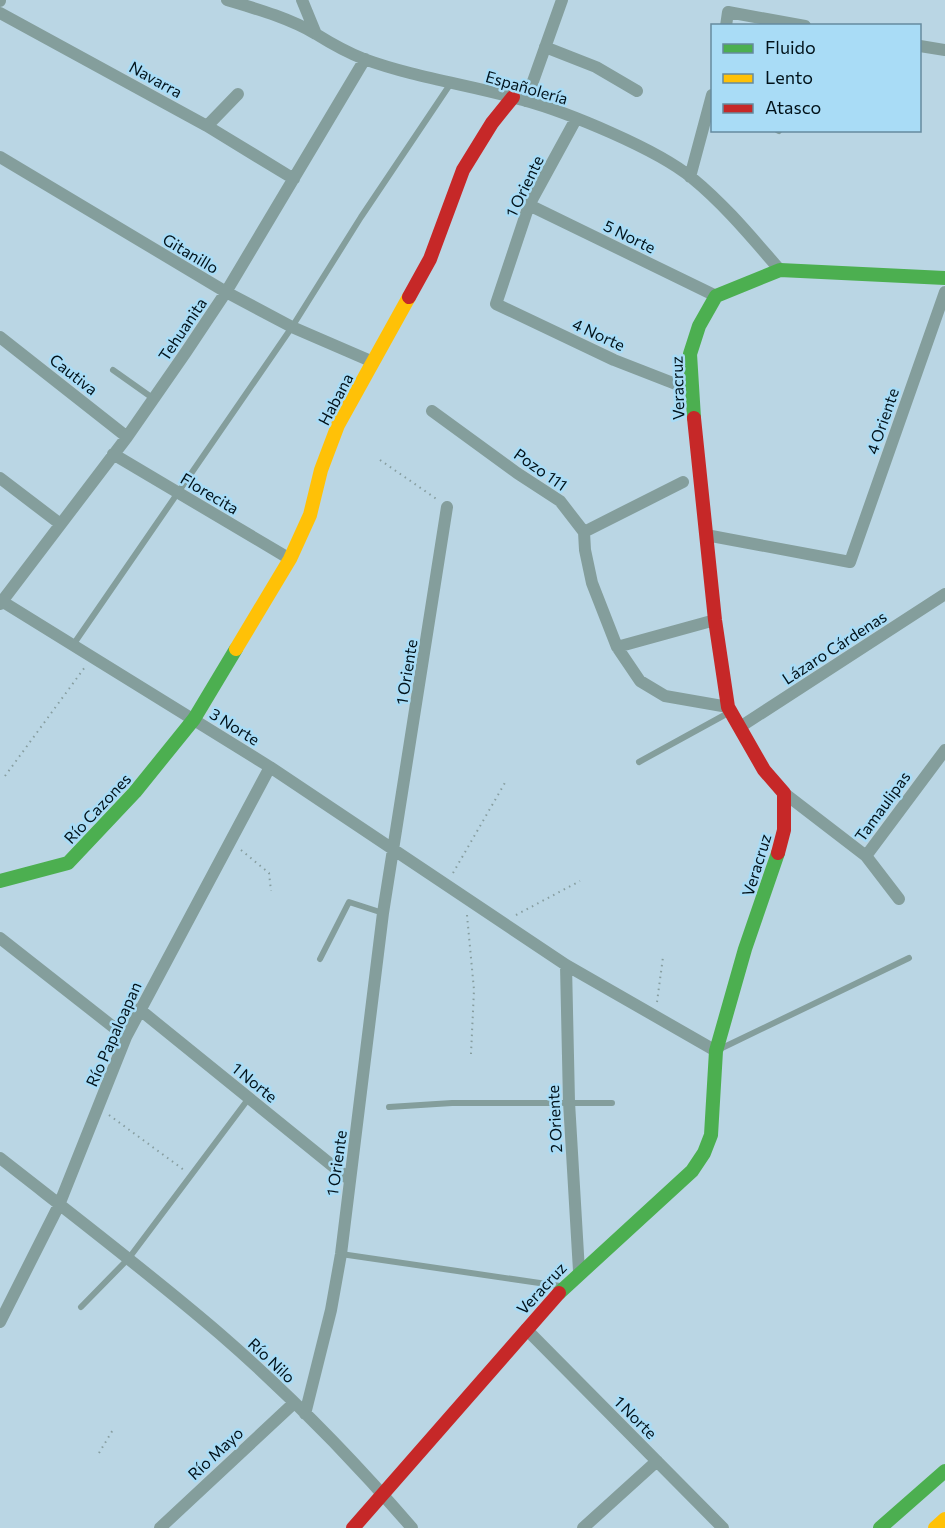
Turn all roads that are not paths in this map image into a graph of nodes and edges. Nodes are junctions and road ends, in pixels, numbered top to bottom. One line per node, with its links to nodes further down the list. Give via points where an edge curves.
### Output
1 (227, 0): 7 (street, Españolería)
2 (302, 0): 7 (street)
3 (562, 0): 9 (street)
4 (0, 13): 18 (street, Navarra)
5 (726, 24): 6 (street, via 728,12)
6 (794, 24)
7 (316, 34): 11 (street, Españolería, via 330,45)
8 (921, 46): 10 (street)
9 (545, 47): 13 (street, via 596,67); 15 (street)
10 (945, 50)
11 (365, 60): 12 (street, Españolería); 21 (street, Tehuanita)
12 (451, 83): 15 (street, Españolería); 29 (lane)
13 (637, 90)
14 (238, 94): 18 (street)
15 (520, 99): 17 (street, Españolería); 31 (street, Habana, via 492,123 462,170 430,259)
16 (711, 112): 20 (street)
17 (576, 119): 20 (street, Españolería, via 648,152); 22 (street, 1 Oriente)
18 (207, 126): 21 (street, Navarra)
19 (0, 157): 25 (street, Gitanillo)
20 (690, 177): 23 (street, Españolería, via 734,216)
21 (294, 179): 25 (street, Tehuanita)
22 (529, 205): 27 (street, 5 Norte); 28 (street, 1 Oriente)
23 (780, 270): 24 (street); 27 (street)
24 (945, 278)
25 (226, 292): 29 (street, Gitanillo); 34 (street, Tehuanita)
26 (945, 292): 44 (street, 4 Oriente, via 850,562)
27 (716, 296): 33 (street, Veracruz, via 699,326 690,354)
28 (496, 304): 33 (street, 4 Norte, via 614,360)
29 (292, 327): 31 (street, Gitanillo); 40 (lane)
30 (0, 337): 36 (street, Cautiva)
31 (374, 362): 45 (street, Habana, via 338,425 310,515)
32 (113, 370): 34 (lane)
33 (691, 390): 44 (street, Veracruz)
34 (154, 399): 36 (street, Tehuanita)
35 (432, 411): 43 (street, Pozo 111, via 560,501)
36 (127, 437): 37 (street, Tehuanita)
37 (113, 454): 40 (street, Florecita); 42 (street, Tehuanita)
38 (0, 478): 42 (street)
39 (683, 482): 43 (street)
40 (178, 494): 45 (street, Florecita); 49 (lane)
41 (447, 507): 58 (street, 1 Oriente)
42 (59, 523): 47 (street, Tehuanita)
43 (584, 532): 50 (street, via 592,583)
44 (706, 535): 48 (street, Veracruz)
45 (290, 560): 52 (street, Habana)
46 (945, 594): 53 (street, Lázaro Cárdenas)
47 (1, 601): 49 (street, 3 Norte)
48 (715, 620): 50 (street); 51 (street, Veracruz)
49 (73, 645): 52 (street, 3 Norte)
50 (617, 647): 51 (street, via 640,681 654,691)
51 (729, 710): 53 (street, Veracruz); 55 (lane)
52 (194, 719): 56 (street, 3 Norte); 60 (street, Río Cazones, via 135,792 68,863)
53 (740, 728): 57 (street, Veracruz, via 764,770)
54 (945, 750): 59 (street, Tamaulipas)
55 (639, 762)
56 (270, 767): 58 (street, 3 Norte); 67 (street, Río Papaloapan)
57 (784, 793): 59 (street, Tamaulipas); 69 (street, Veracruz, via 784,830 775,865)
58 (395, 851): 62 (street, 1 Oriente); 66 (street, 3 Norte)
59 (866, 856): 61 (street)
60 (0, 881)
61 (899, 899)
62 (383, 913): 65 (lane, via 349,902); 75 (street, 1 Oriente)
63 (0, 938): 68 (street)
64 (909, 958): 69 (lane)
65 (320, 959)
66 (566, 965): 69 (street, 3 Norte); 71 (street, 2 Oriente)
67 (140, 1009): 68 (street, Río Papaloapan); 70 (street, 1 Norte)
68 (126, 1037): 76 (street, Río Papaloapan)
69 (716, 1051): 79 (street, Veracruz, via 711,1135 704,1153 692,1171)
70 (249, 1098): 75 (street, 1 Norte); 78 (lane)
71 (569, 1102): 72 (lane); 73 (lane); 79 (street, 2 Oriente)
72 (612, 1103)
73 (389, 1107)
74 (0, 1158): 76 (street, Río Nilo)
75 (350, 1180): 77 (street, 1 Oriente)
76 (59, 1205): 78 (street, Río Nilo); 82 (street, Río Papaloapan)
77 (341, 1254): 80 (lane); 85 (street, 1 Oriente)
78 (129, 1258): 81 (lane); 84 (street, Río Nilo, via 222,1335)
79 (579, 1271): 80 (street, Veracruz)
80 (564, 1287): 83 (street, Veracruz)
81 (81, 1307)
82 (1, 1318)
83 (526, 1329): 86 (street, 1 Norte); 88 (street, Veracruz)
84 (294, 1403): 85 (street, Río Nilo); 90 (street, Río Mayo)
85 (305, 1414): 88 (street, Río Nilo)
86 (657, 1461): 93 (street); 94 (street, 1 Norte)
87 (945, 1471): 95 (street)
88 (384, 1496): 91 (street); 92 (street, Río Nilo)
89 (945, 1519): 96 (street)
90 (160, 1528)
91 (353, 1528)
92 (412, 1528)
93 (583, 1528)
94 (723, 1528)
95 (880, 1528)
96 (935, 1528)

